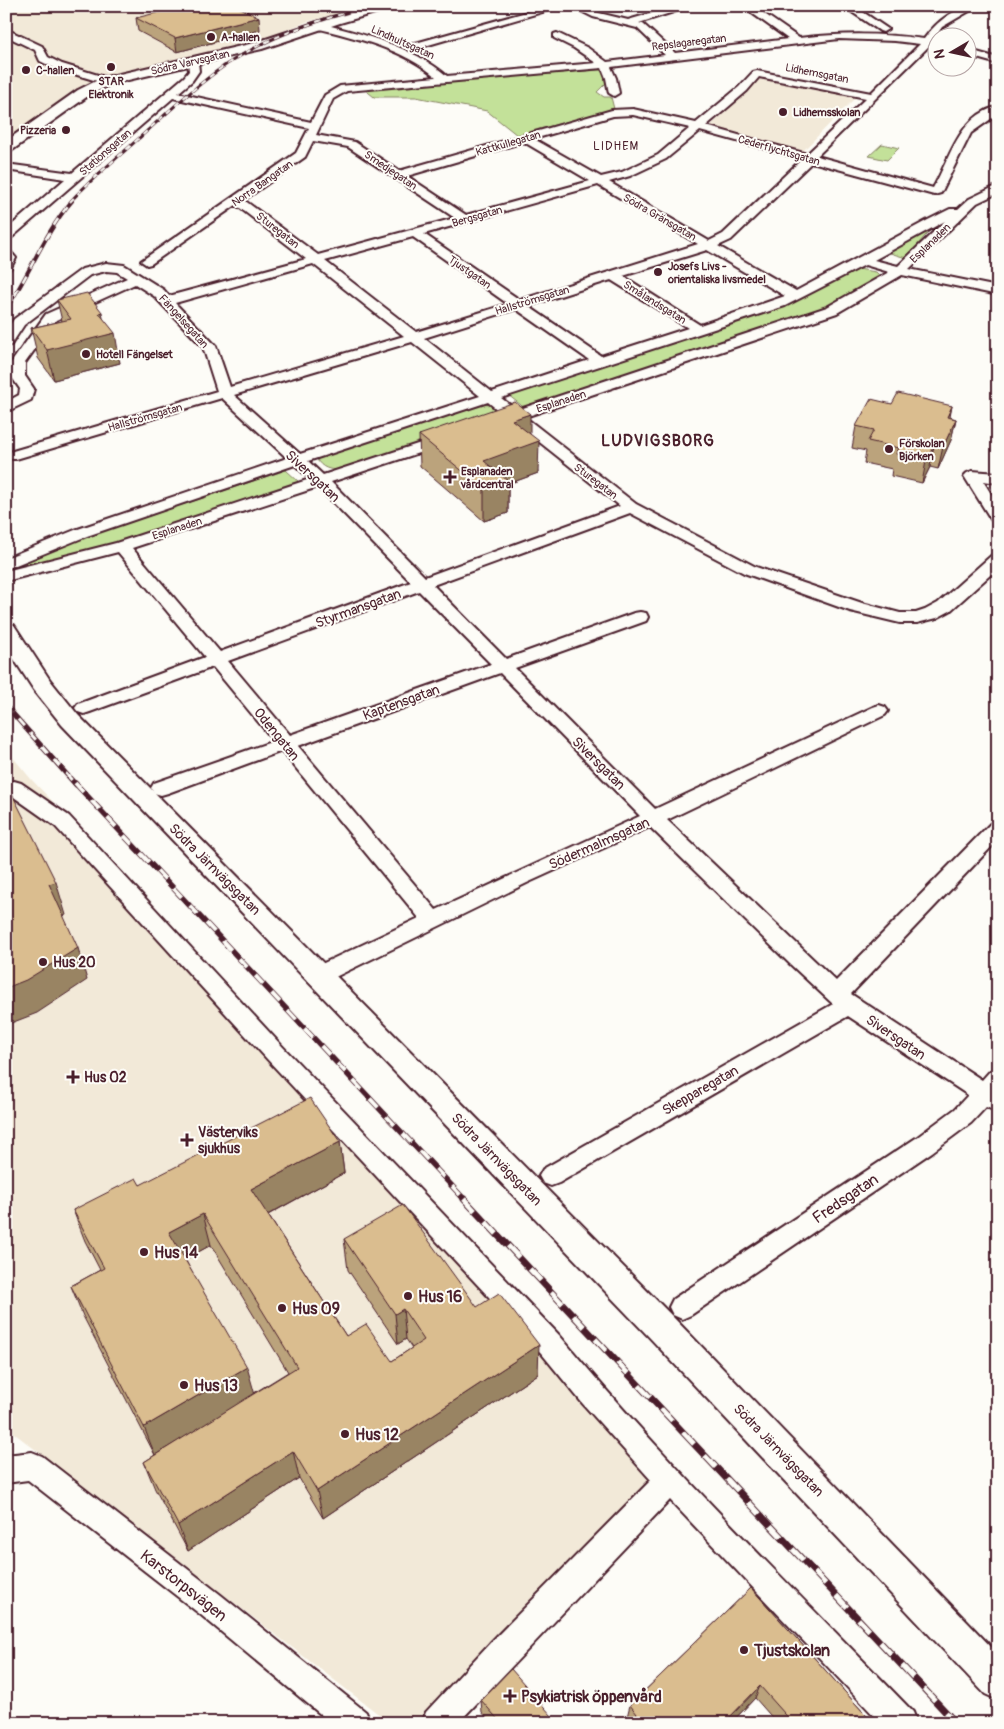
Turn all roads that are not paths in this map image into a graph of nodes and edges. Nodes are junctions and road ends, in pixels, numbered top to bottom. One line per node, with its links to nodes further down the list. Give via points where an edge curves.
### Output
1 (388, 6): 9 (street, Södra Varvsgatan)
2 (559, 6): 16 (street)
3 (575, 6): 8 (street)
4 (688, 6): 8 (street)
5 (746, 6): 14 (street)
6 (848, 6): 11 (street)
7 (974, 6): 10 (street, Hallströmsgatan, via 945,20)
8 (628, 23): 19 (street, via 640,26)
9 (319, 26): 21 (street, Södra Varvsgatan); 24 (street, Lindhultsgatan, via 368,39 429,66)
10 (938, 28)
11 (883, 29)
12 (6, 32): 25 (street, via 39,48 44,59 58,66)
13 (557, 36): 22 (street, via 570,41)
14 (797, 41): 15 (street, Repslagaregatan, via 849,36); 19 (street, Repslagaregatan)
15 (926, 42)
16 (414, 46)
17 (926, 47): 28 (street, Hallströmsgatan)
18 (976, 55): 20 (street)
19 (672, 57): 22 (street, Repslagaregatan)
20 (998, 61)
21 (193, 62): 25 (street, Södra Varvsgatan); 27 (street, Stationsgatan, via 192,74)
22 (604, 65): 24 (street, Repslagaregatan); 26 (street, via 609,71)
23 (756, 74): 28 (street, Lidhemsgatan); 31 (street, Bergsgatan)
24 (444, 79): 32 (street, Norra Bangatan, via 338,90 329,97)
25 (108, 81): 34 (street, Södra Varvsgatan, via 83,93)
26 (614, 93)
27 (171, 94): 32 (street, Smedjegatan, via 285,121); 38 (street, Stationsgatan)
28 (873, 96): 35 (street, Hallströmsgatan)
29 (998, 108): 35 (street, Cederflychtsgatan, via 964,134 937,191 930,192)
30 (619, 112): 31 (street, Cederflychtsgatan, via 633,112); 33 (street, Kattkullegatan)
31 (699, 127): 35 (street, Cederflychtsgatan); 39 (street, Bergsgatan, via 662,158)
32 (313, 131): 37 (street, Smedjegatan, via 352,144); 41 (street, Norra Bangatan, via 301,155)
33 (525, 138): 37 (street, Kattkullegatan); 39 (street, Södra Gränsgatan)
34 (6, 148)
35 (810, 158): 46 (street, Hallströmsgatan, via 728,237)
36 (6, 167): 38 (street)
37 (397, 175): 43 (street, Smedjegatan)
38 (75, 177): 45 (street, Stationsgatan)
39 (600, 182): 43 (street, Bergsgatan); 46 (street, Södra Gränsgatan)
40 (998, 188): 42 (street)
41 (237, 201): 48 (street, Sturegatan); 50 (street, Norra Bangatan)
42 (972, 202): 49 (street, Esplanaden); 52 (street, Esplanaden)
43 (465, 220): 44 (street, Bergsgatan)
44 (415, 233): 48 (street, Bergsgatan); 58 (street, Tjustgatan)
45 (6, 236)
46 (709, 245): 53 (street, Hallströmsgatan); 56 (street, Södra Gränsgatan)
47 (6, 254): 51 (street, via 10,258)
48 (316, 260): 57 (street, Bergsgatan); 60 (street, Sturegatan)
49 (862, 260): 52 (street); 56 (street, Esplanaden)
50 (147, 261)
51 (6, 266)
52 (900, 271): 55 (street); 66 (street, Esplanaden, via 845,303 813,317)
53 (612, 275): 58 (street, Hallströmsgatan); 59 (street, Smålandsgatan)
54 (141, 282): 57 (street, Fängelsegatan); 61 (street, Fängelsegatan, via 120,268 106,267 86,272 19,322); 65 (street, via 51,316 18,363 18,376 27,389 26,397)
55 (998, 291)
56 (795, 296): 59 (street, Esplanaden)
57 (167, 301): 63 (street, Fängelsegatan, via 209,346)
58 (516, 304): 60 (street, Hallströmsgatan); 62 (street, Tjustgatan)
59 (698, 329): 62 (street, Esplanaden)
60 (415, 337): 63 (street, Hallströmsgatan); 64 (street, Sturegatan)
61 (6, 342)
62 (599, 361): 64 (street, Esplanaden)
63 (225, 394): 69 (street, Hallströmsgatan); 70 (street, Siversgatan)
64 (490, 397): 66 (street, Sturegatan); 70 (street, Esplanaden)
65 (6, 408)
66 (515, 416): 67 (street, Esplanaden); 73 (street, Sturegatan)
67 (490, 424)
68 (456, 436): 72 (street, Esplanaden)
69 (11, 456)
70 (296, 460): 72 (street, Siversgatan); 77 (street, Esplanaden, via 81,534)
71 (998, 478): 74 (street, via 972,476)
72 (321, 481): 75 (street, Esplanaden); 79 (street, Siversgatan)
73 (631, 507): 76 (street, Sturegatan, via 750,570 856,607 900,618 917,618 944,607); 79 (street, Styrmansgatan)
74 (998, 518)
75 (122, 546): 78 (street, Esplanaden); 82 (street, Odengatan)
76 (998, 558)
77 (6, 564)
78 (6, 576)
79 (424, 584): 82 (street, Styrmansgatan); 84 (street, Siversgatan)
80 (640, 617): 84 (street, Kaptensgatan)
81 (6, 630): 83 (street, Södra Järnvägsgatan)
82 (217, 659): 85 (street, Styrmansgatan); 87 (street, Odengatan)
83 (16, 663): 93 (street, Södra Järnvägsgatan)
84 (503, 666): 87 (street, Kaptensgatan); 90 (street, Siversgatan)
85 (84, 708)
86 (879, 712): 90 (street, Södermalmsgatan)
87 (285, 744): 88 (street, Kaptensgatan); 92 (street, Odengatan)
88 (161, 788)
89 (6, 790): 99 (street, via 14,788 62,821 248,1024 551,1344 592,1395)
90 (653, 818): 92 (street, Södermalmsgatan); 94 (street, Siversgatan)
91 (998, 828): 94 (street, Skepparegatan)
92 (433, 920): 93 (street, Södermalmsgatan)
93 (319, 975): 100 (street, Södra Järnvägsgatan, via 662,1328)
94 (843, 1000): 95 (street, Siversgatan); 96 (street, Skepparegatan)
95 (993, 1092): 97 (street, Fredsgatan, via 924,1145)
96 (551, 1176)
97 (682, 1307)
98 (6, 1469): 101 (street, Karstorpsvägen, via 32,1466)
99 (670, 1480): 102 (street); 103 (street)
100 (998, 1681)
101 (355, 1723)
102 (437, 1723)
103 (902, 1723)

